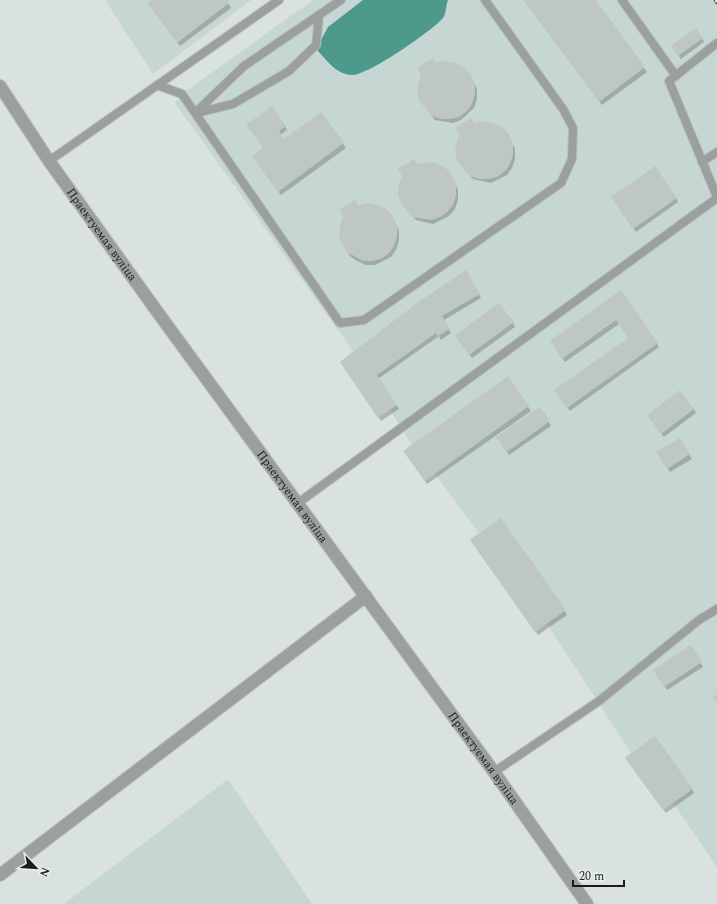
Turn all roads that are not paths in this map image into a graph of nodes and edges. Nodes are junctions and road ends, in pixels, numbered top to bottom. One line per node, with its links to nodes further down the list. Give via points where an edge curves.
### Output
1 (278, 0): 8 (lane)
2 (341, 0): 5 (lane)
3 (485, 0): 10 (lane, via 563,109 573,128 572,159 561,183 364,320 340,323)
4 (622, 0): 7 (lane)
5 (319, 16): 10 (lane, via 244,66); 10 (lane, via 316,45 289,71 233,104)
6 (717, 43): 7 (lane)
7 (676, 76): 13 (lane, via 669,81)
8 (157, 85): 10 (lane, via 182,94); 12 (lane)
9 (0, 86): 12 (street, Праектуемая вуліца)
10 (195, 113)
11 (717, 152): 13 (lane)
12 (49, 161): 15 (street, Праектуемая вуліца)
13 (702, 162): 14 (lane)
14 (717, 198): 15 (lane)
15 (298, 502): 16 (street, Праектуемая вуліца)
16 (366, 596): 18 (street, Праектуемая вуліца); 19 (street)
17 (717, 609): 18 (lane, via 699,620 599,701)
18 (494, 772): 20 (street, Праектуемая вуліца)
19 (0, 875)
20 (587, 904)

